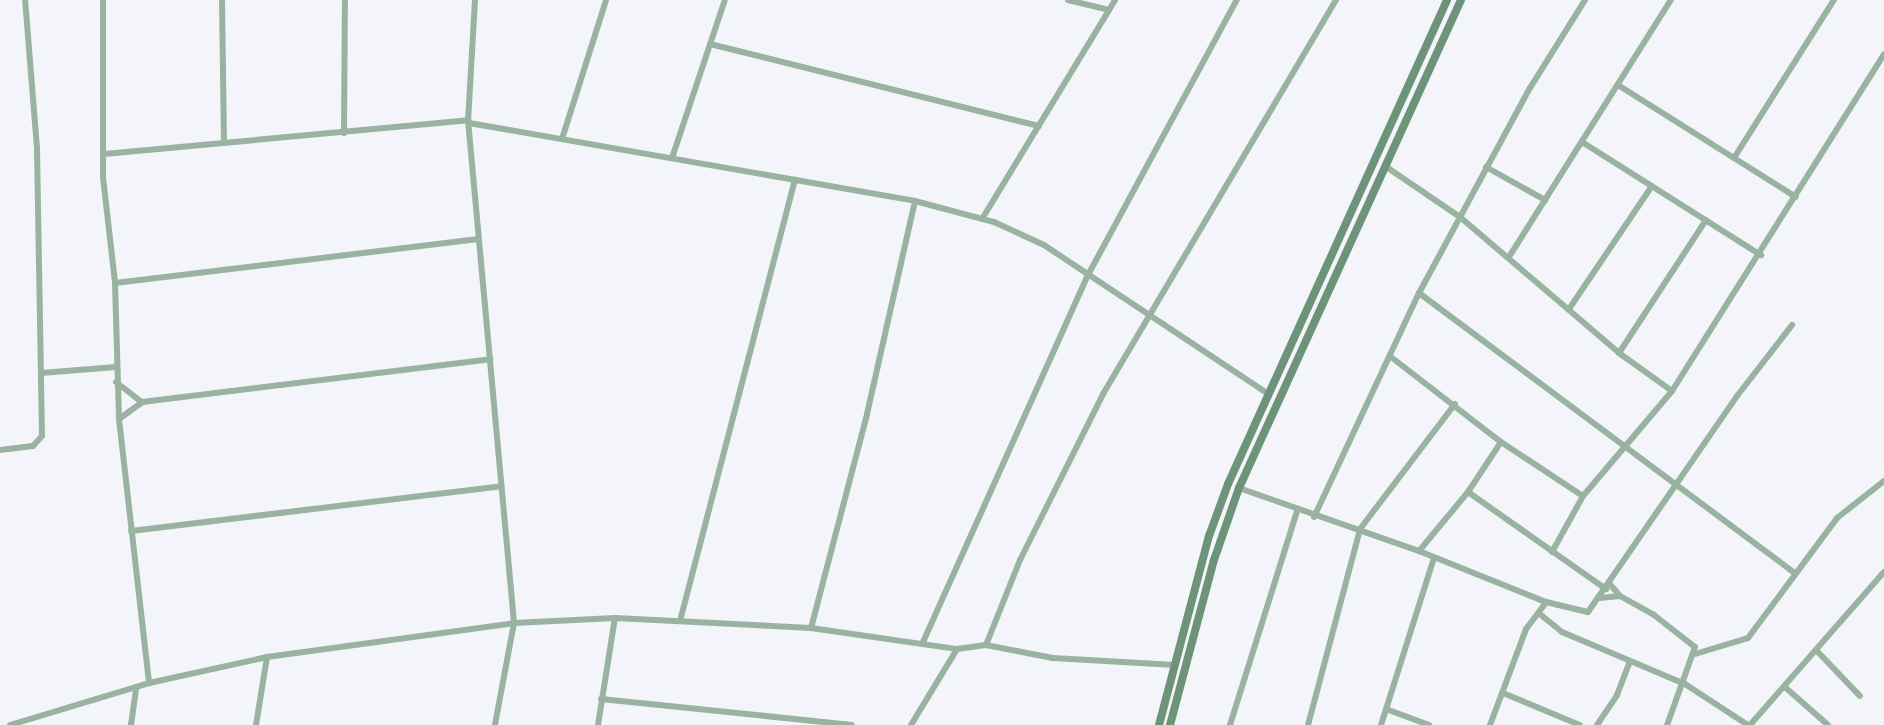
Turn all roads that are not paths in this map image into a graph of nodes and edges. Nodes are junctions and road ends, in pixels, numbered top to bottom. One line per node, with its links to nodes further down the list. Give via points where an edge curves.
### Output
1 (25, 0): 53 (street, via 37,148)
2 (103, 0): 27 (street)
3 (222, 0): 25 (street)
4 (345, 0): 23 (street)
5 (475, 0): 21 (street)
6 (606, 0): 24 (street)
7 (725, 0): 18 (street)
8 (1068, 0): 17 (street)
9 (1115, 0): 17 (street)
10 (1237, 0): 43 (street)
11 (1336, 0): 47 (street)
12 (1447, 0): 56 (main road)
13 (1461, 0): 30 (main road)
14 (1585, 0): 31 (street)
15 (1671, 0): 20 (street)
16 (1833, 0): 29 (street)
17 (1109, 9): 22 (street)
18 (710, 44): 22 (street); 28 (street)
19 (1884, 54): 34 (street)
20 (1618, 85): 26 (street); 29 (street)
21 (469, 121): 23 (street); 24 (street); 40 (street)
22 (1039, 126): 38 (street)
23 (344, 133): 25 (street)
24 (562, 139): 28 (street)
25 (224, 140): 27 (street)
26 (1582, 142): 33 (street); 35 (street)
27 (104, 154): 44 (street)
28 (672, 158): 32 (street)
29 (1734, 158): 34 (street)
30 (1385, 166): 37 (street); 60 (main road)
31 (1486, 167): 35 (street); 37 (street)
32 (795, 180): 36 (street); 86 (street)
33 (1652, 186): 39 (street); 46 (street)
34 (1796, 197): 41 (street)
35 (1545, 200): 42 (street)
36 (915, 201): 38 (street); 88 (street, via 867,414)
37 (1460, 217): 42 (street); 45 (street)
38 (982, 219): 43 (street, via 1044,245)
39 (1706, 220): 41 (street); 49 (street)
40 (478, 239): 44 (street); 51 (street)
41 (1761, 255): 55 (street)
42 (1509, 257): 46 (street)
43 (1088, 275): 47 (street); 89 (street)
44 (115, 283): 52 (street)
45 (1419, 293): 50 (street); 63 (street)
46 (1569, 309): 49 (street)
47 (1148, 313): 56 (street); 90 (street, via 1020,560)
48 (1792, 326): 66 (street)
49 (1619, 353): 55 (street)
50 (1391, 356): 58 (street); 72 (street)
51 (490, 359): 57 (street); 67 (street)
52 (116, 367): 53 (street); 54 (street)
53 (41, 373): 64 (street, via 42,436 33,446)
54 (116, 382): 57 (street); 61 (street)
55 (1672, 391): 63 (street)
56 (1268, 394): 59 (main road)
57 (142, 402): 61 (street)
58 (1455, 404): 62 (street); 73 (street)
59 (1262, 409): 60 (main road); 96 (main road, via 1209,536)
60 (1272, 412): 68 (main road)
61 (119, 419): 74 (street)
62 (1501, 442): 69 (street); 70 (street)
63 (1626, 444): 66 (street); 70 (street)
64 (0, 450)
65 (1884, 481): 79 (street, via 1837,518)
66 (1677, 484): 79 (street); 80 (street)
67 (501, 486): 74 (street); 87 (street)
68 (1239, 488): 71 (street); 105 (main road, via 1214,559)
69 (1468, 492): 75 (street); 76 (street)
70 (1583, 496): 76 (street)
71 (1297, 511): 72 (street); 114 (street)
72 (1314, 517): 73 (street)
73 (1360, 529): 75 (street); 115 (street)
74 (131, 531): 97 (street)
75 (1419, 551): 77 (street)
76 (1552, 552): 80 (street)
77 (1434, 558): 83 (street); 104 (street)
78 (1884, 572): 92 (street)
79 (1795, 573): 93 (street, via 1748,638)
80 (1608, 586): 81 (street); 82 (street)
81 (1620, 596): 82 (street); 93 (street, via 1693,642)
82 (1600, 598): 83 (street, via 1588,612)
83 (1546, 602): 84 (street)
84 (1541, 615): 95 (street, via 1562,632); 101 (street, via 1526,629)
85 (615, 618): 86 (street); 87 (street); 103 (street)
86 (680, 621): 88 (street)
87 (514, 623): 94 (street); 109 (street)
88 (811, 628): 89 (street)
89 (923, 642): 91 (street)
90 (986, 645): 91 (street); 96 (street, via 1053,658)
91 (957, 649): 112 (street)
92 (1817, 651): 99 (street); 102 (street)
93 (1695, 654): 98 (street)
94 (267, 657): 97 (street); 108 (street)
95 (1630, 661): 98 (street); 120 (street, via 1617,695)
96 (1175, 666): 113 (main road)
97 (149, 683): 100 (street)
98 (1685, 684): 121 (street); 122 (street)
99 (1786, 688): 122 (street); 123 (street)
100 (136, 689): 106 (street); 107 (street)
101 (1503, 693): 118 (street); 119 (street)
102 (1860, 696)
103 (601, 699): 110 (street); 111 (street)
104 (1386, 709): 116 (street); 117 (street)
105 (1172, 724)
106 (10, 725)
107 (131, 725)
108 (256, 725)
109 (495, 725)
110 (597, 725)
111 (852, 725)
112 (911, 725)
113 (1159, 725)
114 (1230, 725)
115 (1308, 725)
116 (1381, 725)
117 (1429, 725)
118 (1490, 725)
119 (1580, 725)
120 (1597, 725)
121 (1667, 725)
122 (1749, 725)
123 (1828, 725)

